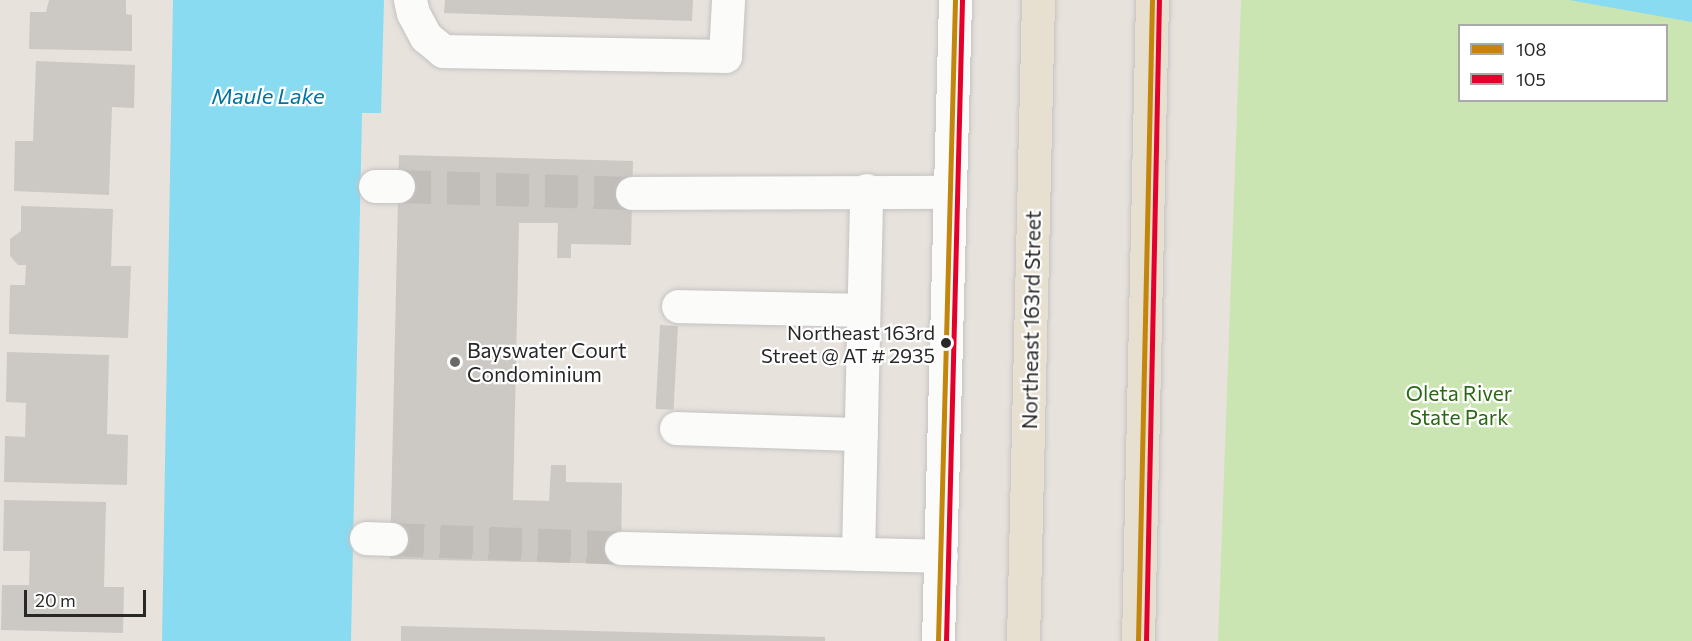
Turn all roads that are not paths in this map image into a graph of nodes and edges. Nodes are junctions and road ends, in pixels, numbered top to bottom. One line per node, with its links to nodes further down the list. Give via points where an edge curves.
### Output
1 (410, 0): 2 (street, via 412,13 426,36 443,51 725,56)
2 (728, 0)
3 (955, 0): 7 (street)
4 (1038, 0): 17 (main road, Northeast 163rd Street)
5 (1152, 0): 18 (main road)
6 (866, 190): 7 (street); 8 (street); 10 (street)
7 (950, 192): 15 (street)
8 (632, 193)
9 (678, 306): 10 (street)
10 (863, 310): 12 (street)
11 (676, 428): 12 (street)
12 (861, 434): 14 (street)
13 (621, 548): 14 (street)
14 (858, 554): 15 (street)
15 (941, 556): 16 (street)
16 (938, 641)
17 (1023, 641)
18 (1138, 641)

